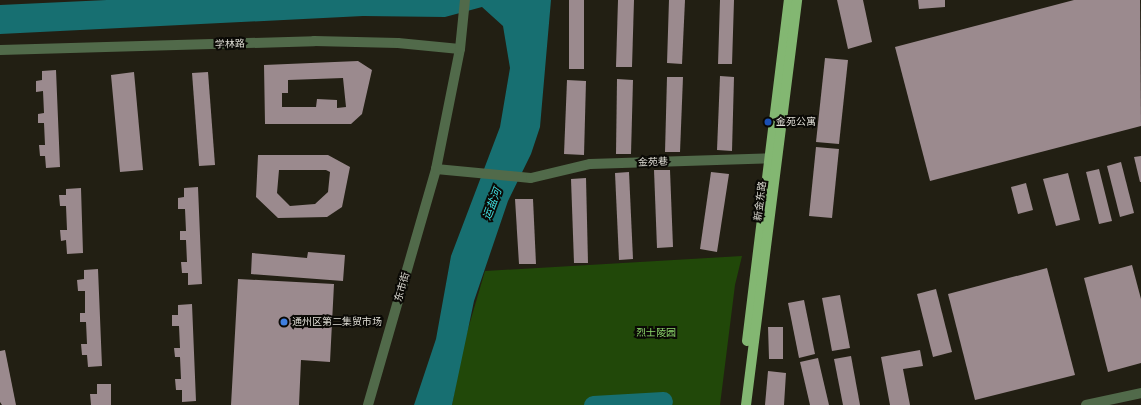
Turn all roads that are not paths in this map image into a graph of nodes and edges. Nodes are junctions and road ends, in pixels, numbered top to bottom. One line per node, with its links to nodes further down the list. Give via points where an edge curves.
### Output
1 (465, 0): 4 (street, 东市街)
2 (789, 0): 6 (main road, 新金东路)
3 (797, 0): 6 (main road, 新金东路)
4 (460, 49): 5 (street, 学林路, via 398,43 314,41); 7 (street, 东市街)
5 (0, 50)
6 (773, 158): 7 (street, 金苑巷, via 590,164 531,178); 10 (main road, 新金东路); 11 (main road, 新金东路)
7 (436, 168): 9 (street, 东市街)
8 (1141, 393): 12 (street)
9 (368, 405)
10 (740, 405)
11 (746, 405)
12 (1086, 405)

